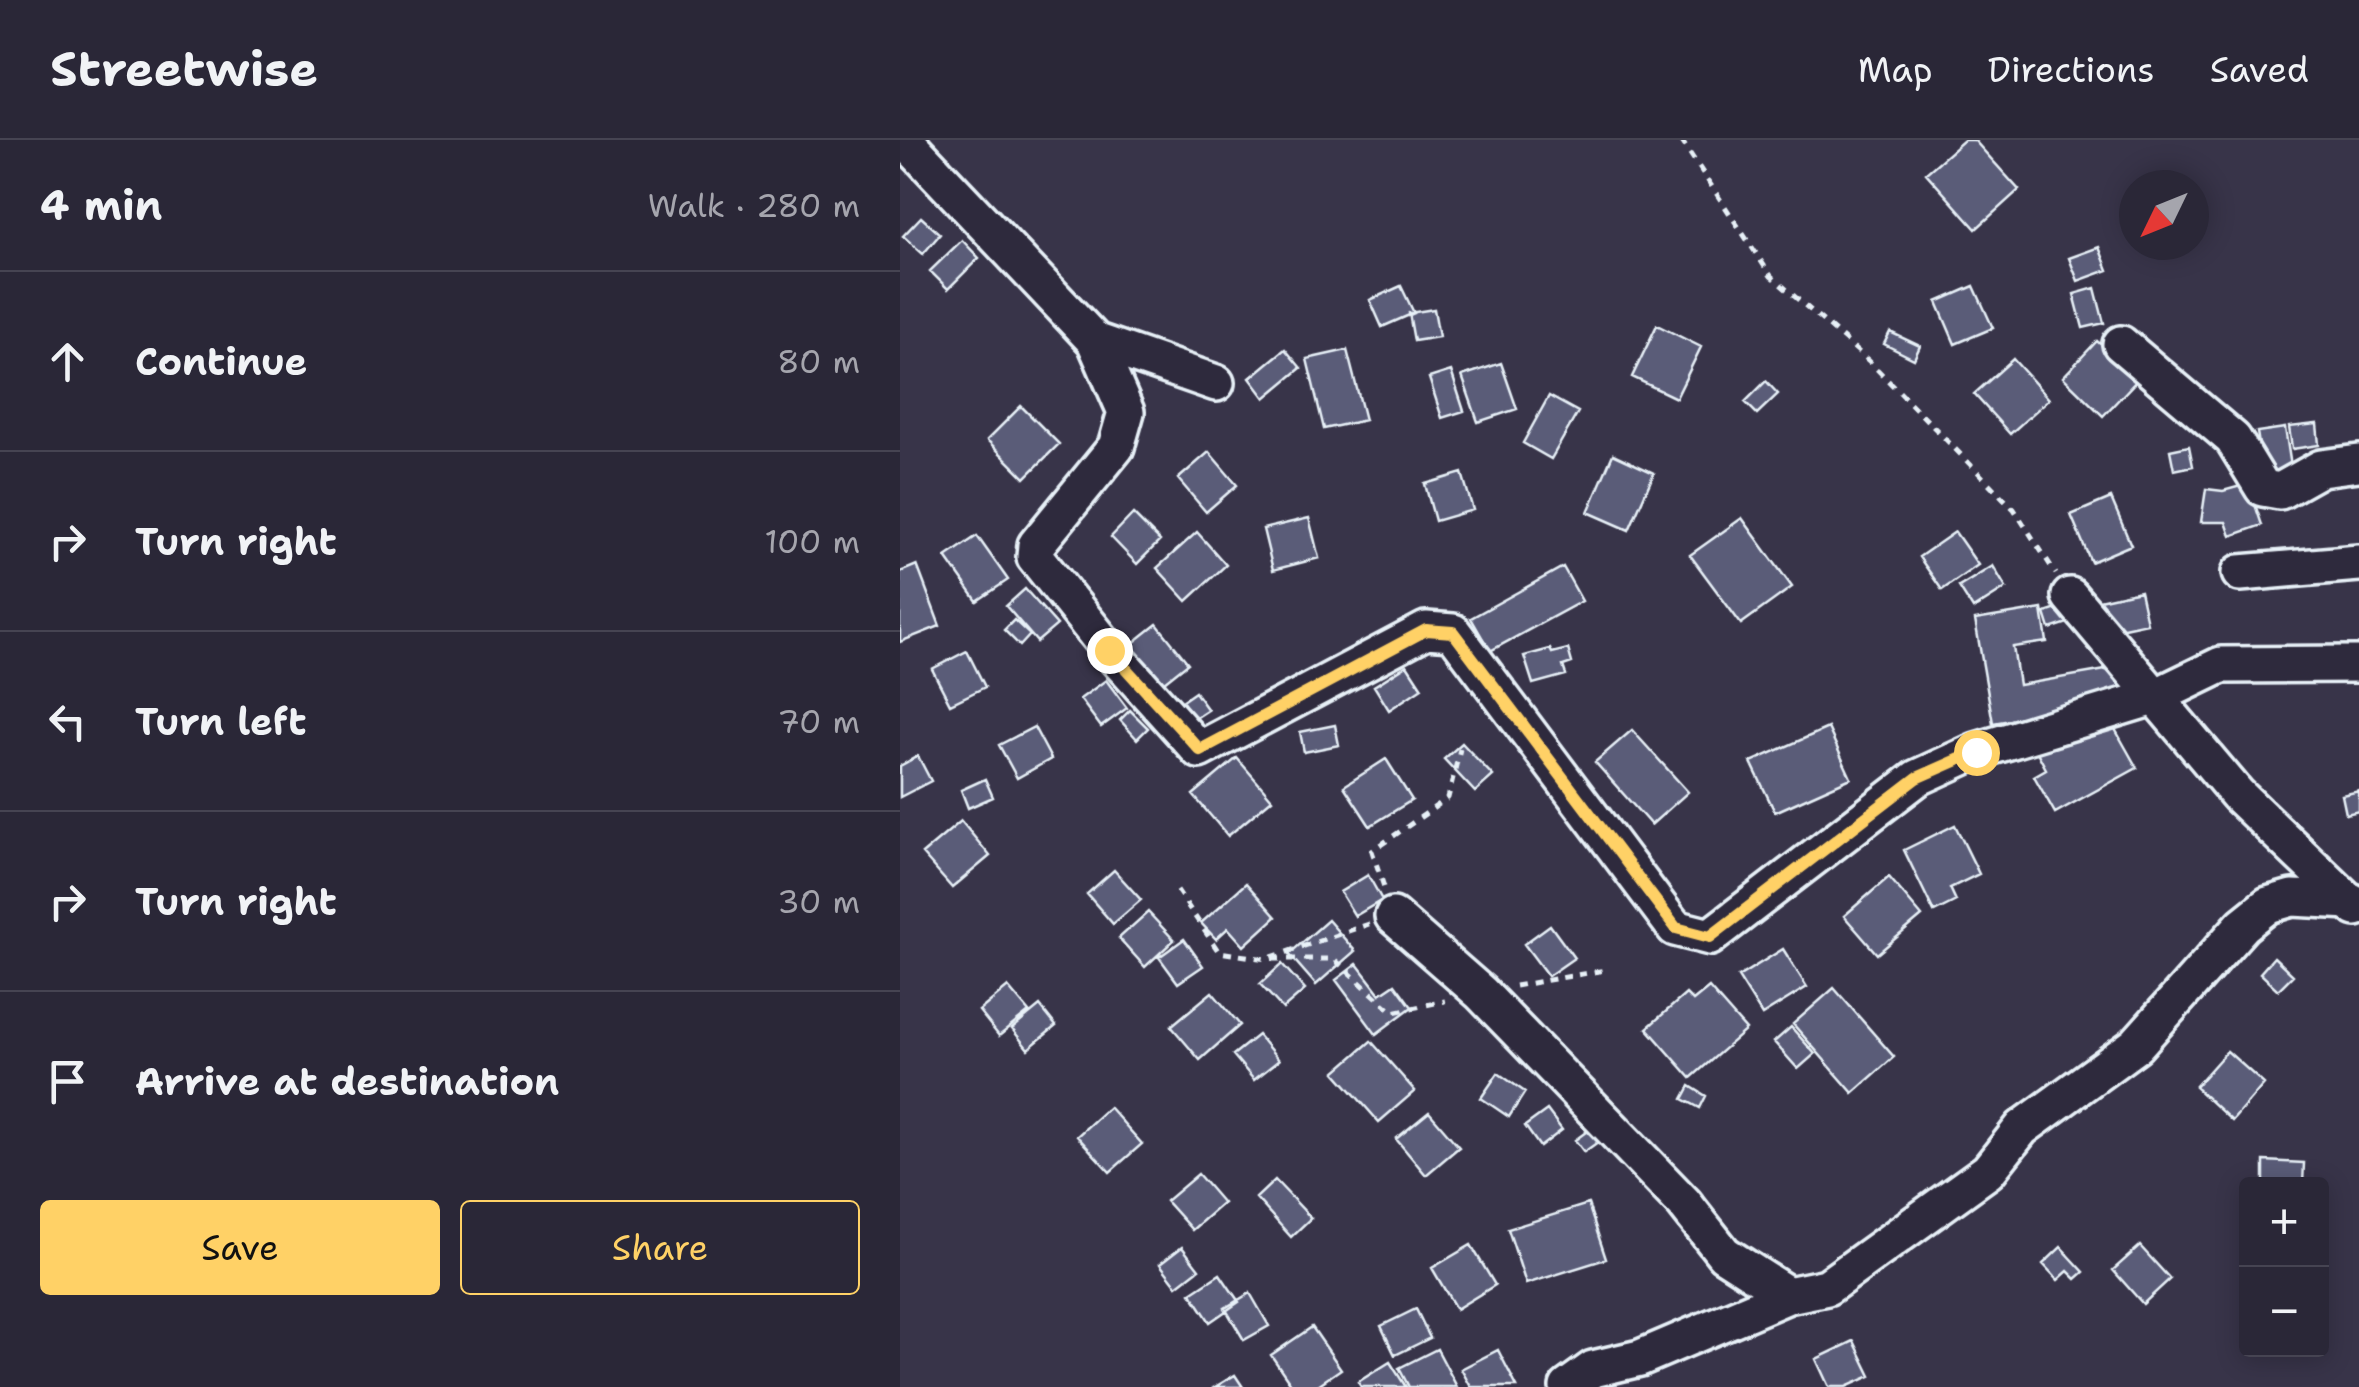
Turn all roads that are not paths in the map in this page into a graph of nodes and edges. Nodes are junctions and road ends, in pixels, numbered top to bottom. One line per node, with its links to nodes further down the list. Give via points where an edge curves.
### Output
1 (905, 140): 2 (street)
2 (1095, 341): 4 (street); 10 (street, via 1126,412 1116,447 1036,544 1034,556 1200,750 1426,630 1453,632 1676,928 1710,937 1917,778 1976,752)
3 (2121, 344): 5 (street, via 2234,439 2263,488 2280,491 2321,468)
4 (1216, 383)
5 (2359, 464)
6 (2359, 563): 7 (street)
7 (2240, 573)
8 (2070, 596): 10 (street)
9 (2359, 664): 10 (street, via 2221,665)
10 (2156, 696): 11 (street, via 2238,795)
11 (2355, 907): 13 (street, via 2292,898 2268,906 2136,1044 2022,1128 1988,1171 1827,1286)
12 (1393, 916): 13 (street, via 1494,1006 1684,1203 1724,1254)
13 (1788, 1296): 14 (street, via 1640,1358 1593,1369)
14 (1568, 1387)

